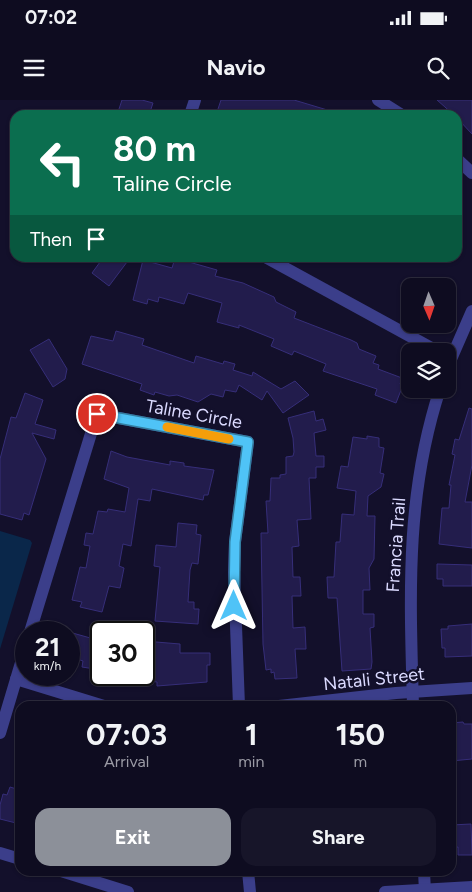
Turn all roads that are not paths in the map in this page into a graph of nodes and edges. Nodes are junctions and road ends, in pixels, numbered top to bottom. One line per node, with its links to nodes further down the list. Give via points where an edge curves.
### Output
1 (378, 100): 2 (street)
2 (394, 110)
3 (462, 164): 4 (street)
4 (472, 173)
5 (274, 262): 7 (street)
6 (472, 311): 8 (street)
7 (422, 343)
8 (456, 344)
9 (438, 398): 14 (street, Francia Trail, via 421,468 411,551)
10 (33, 621): 16 (street, Taline Circle, via 97,414 248,442 235,557)
11 (15, 682): 19 (street)
12 (39, 686): 15 (street)
13 (472, 688): 14 (street, Natali Street)
14 (413, 692): 17 (street, Natali Street); 18 (street, Francia Trail)
15 (88, 701)
16 (239, 701)
17 (327, 701)
18 (413, 701)
19 (0, 734)
20 (0, 853): 21 (street)
21 (15, 858)
22 (77, 876): 27 (street)
23 (248, 876): 28 (street)
24 (424, 876): 26 (street)
25 (472, 887): 26 (street)
26 (425, 891): 29 (street)
27 (128, 892)
28 (250, 892)
29 (385, 892)

